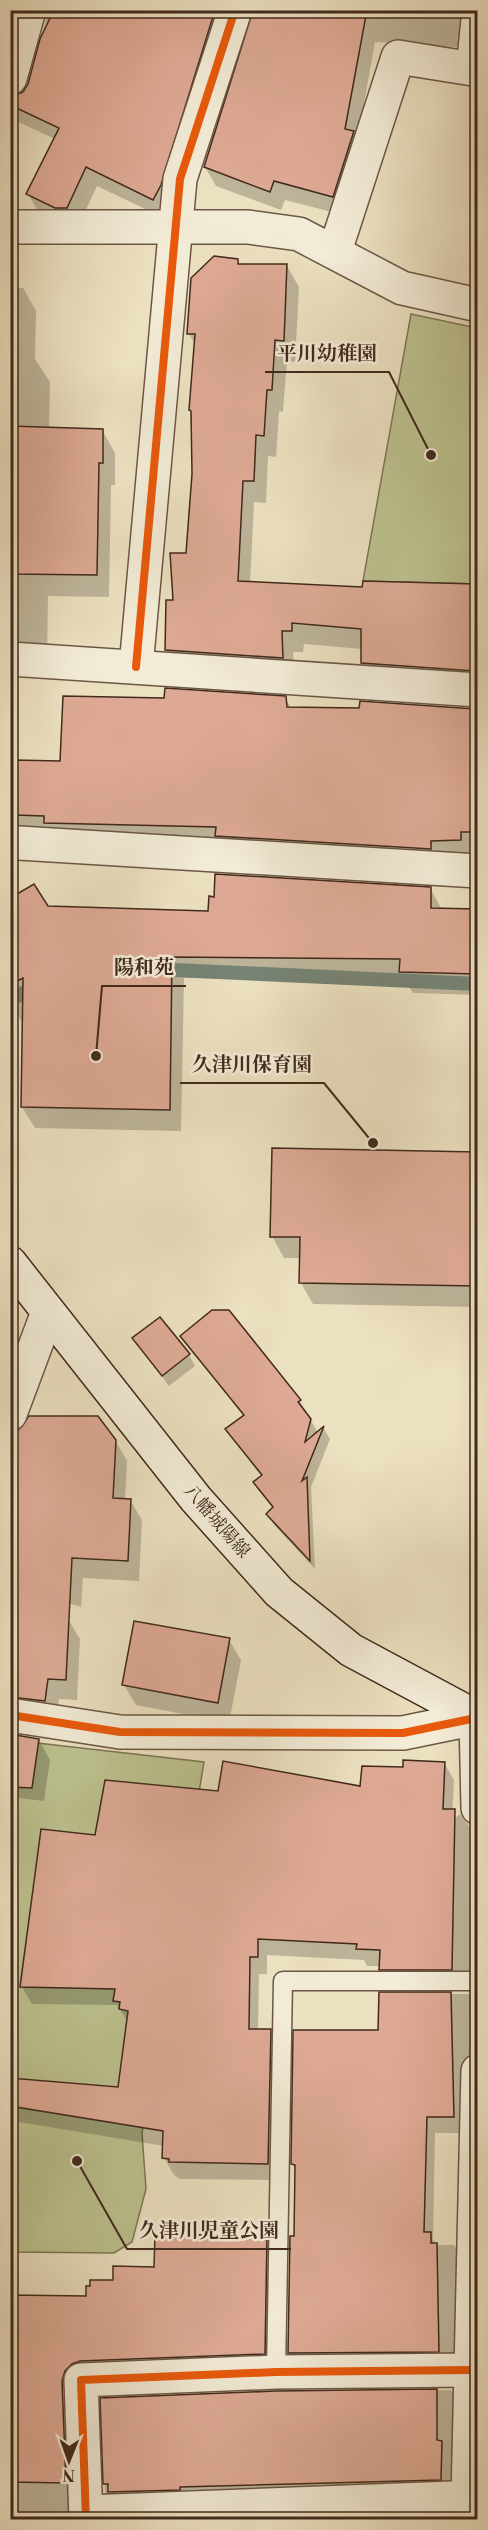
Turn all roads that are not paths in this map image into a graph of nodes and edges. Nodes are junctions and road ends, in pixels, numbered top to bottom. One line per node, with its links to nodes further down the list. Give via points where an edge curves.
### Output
1 (29, 10): 4 (street)
2 (235, 10): 5 (street, via 180,179)
3 (477, 20): 7 (street, via 473,69 399,57)
4 (10, 78)
5 (176, 225): 6 (street); 7 (street, via 248,227 299,234); 10 (street)
6 (10, 227)
7 (335, 251): 8 (street, via 402,288)
8 (477, 305)
9 (10, 659): 10 (street)
10 (136, 667): 11 (street)
11 (477, 690)
12 (13, 842): 13 (street)
13 (477, 871)
14 (10, 1263): 15 (street, 八幡城陽線)
15 (48, 1312): 16 (street); 18 (street, 八幡城陽線, via 196,1499 279,1592 351,1650)
16 (10, 1414)
17 (10, 1715): 18 (street, via 120,1732 403,1733)
18 (477, 1718): 19 (street)
19 (477, 1808)
20 (477, 1981): 23 (lane, via 283,1981)
21 (477, 2071): 22 (street)
22 (470, 2370): 23 (street); 24 (street)
23 (276, 2372): 25 (street, via 81,2380)
24 (473, 2497): 25 (street)
25 (86, 2516)

